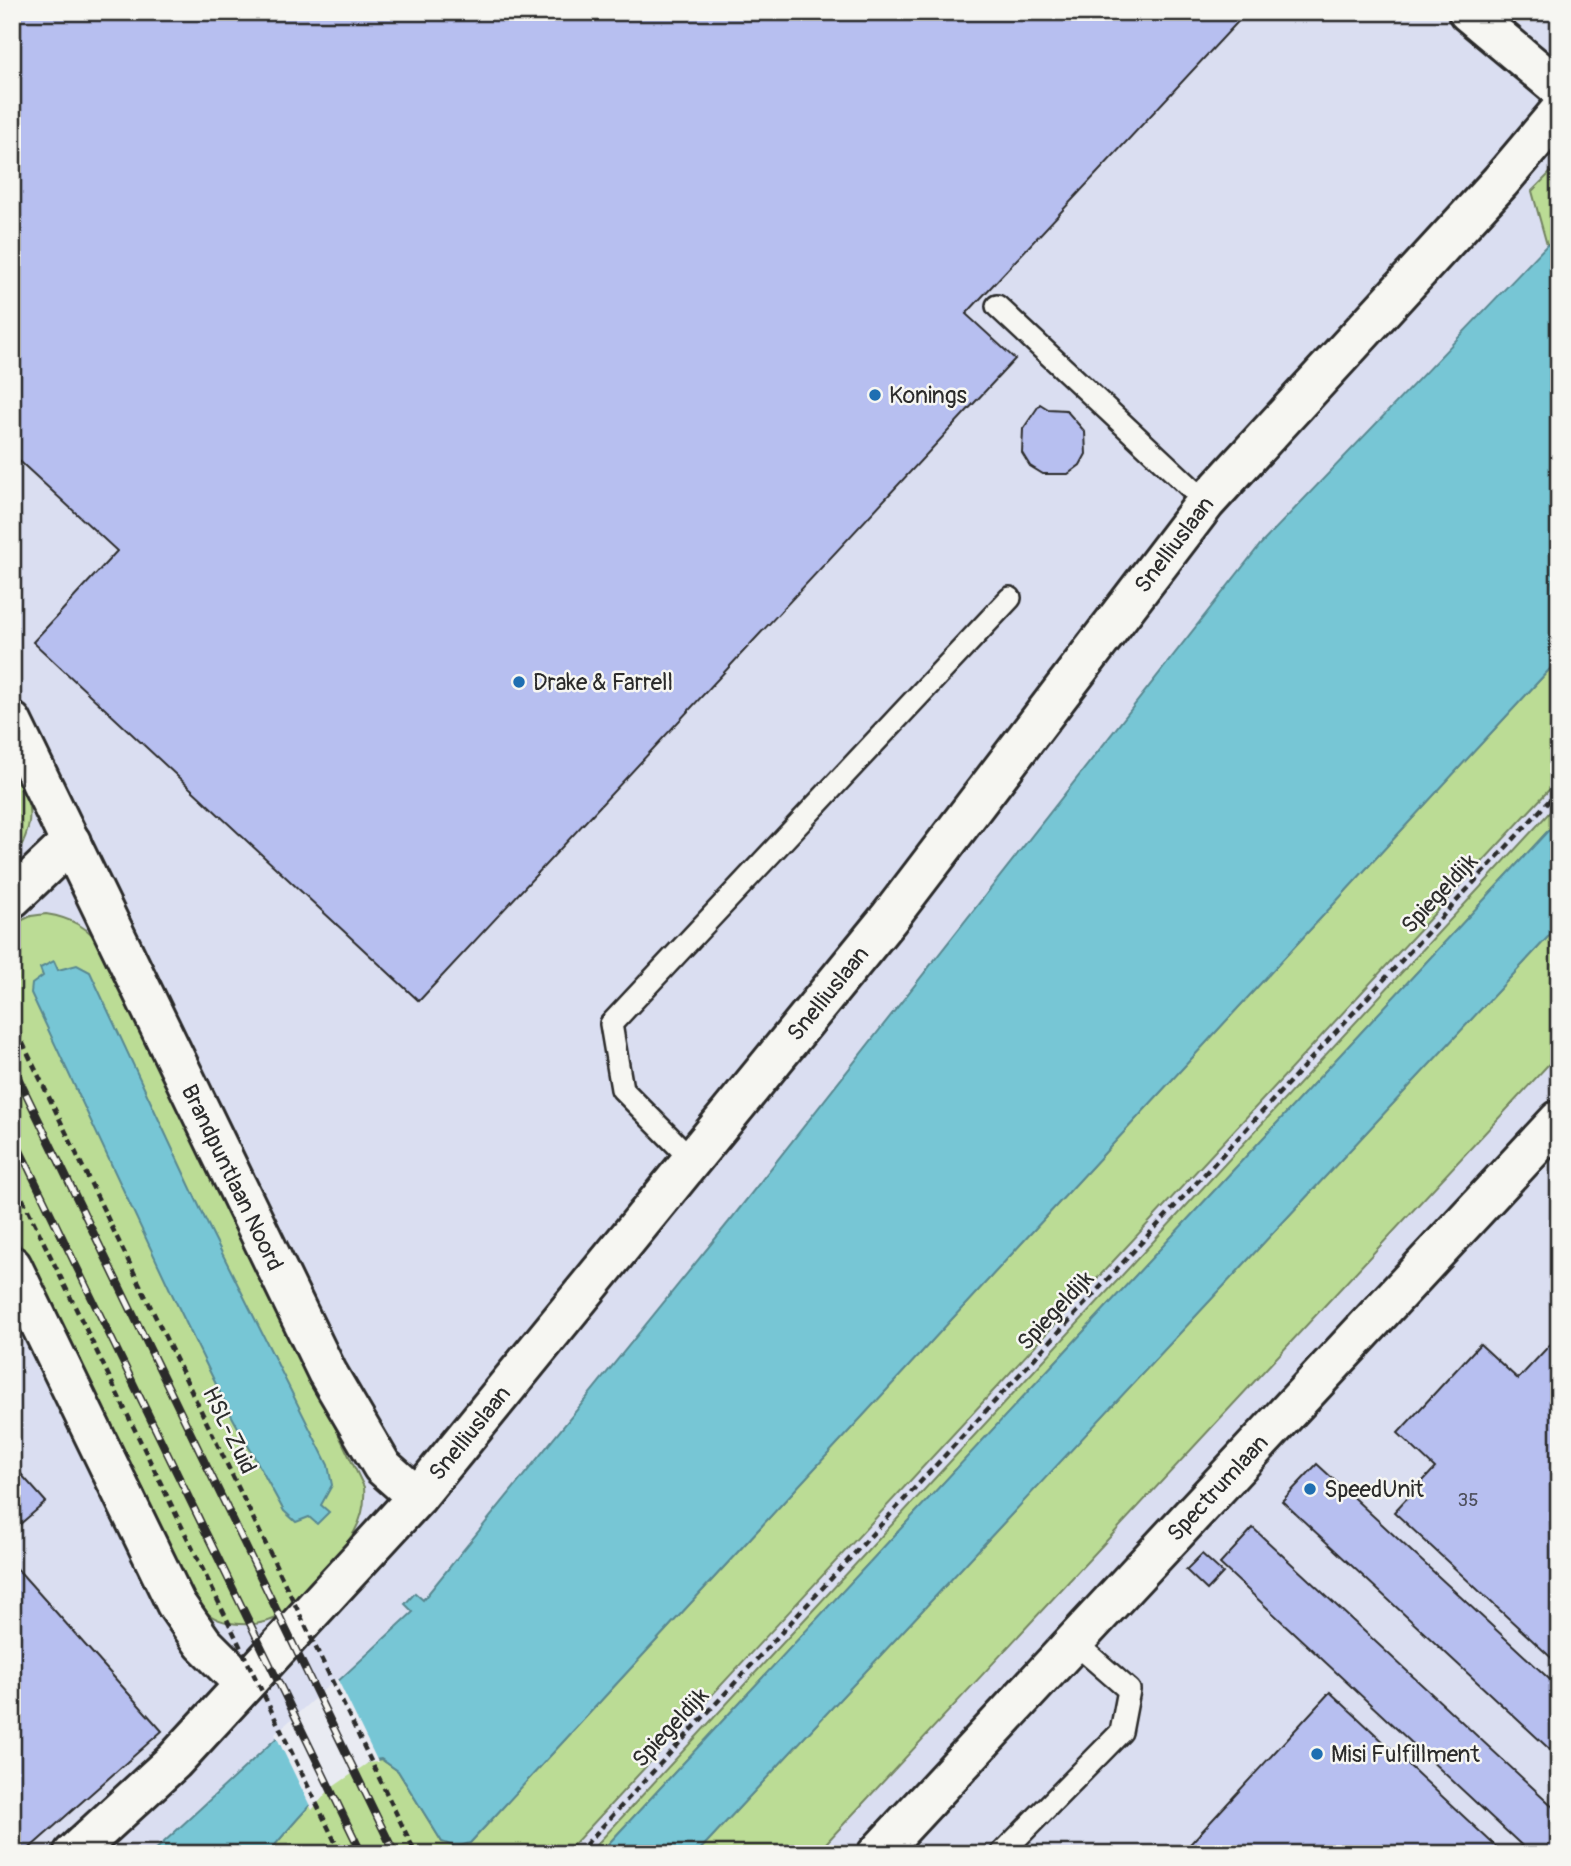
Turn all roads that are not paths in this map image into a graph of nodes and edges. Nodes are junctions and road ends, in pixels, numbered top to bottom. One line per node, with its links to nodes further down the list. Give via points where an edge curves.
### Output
1 (1468, 12): 4 (street)
2 (1508, 12): 3 (street)
3 (1559, 54)
4 (1559, 88)
5 (1559, 112): 7 (street, Snelliuslaan)
6 (997, 306): 7 (lane)
7 (1206, 502): 13 (street, Snelliuslaan, via 889,918)
8 (1010, 598): 13 (lane, via 611,1024 622,1089)
9 (12, 722): 10 (street, Brandpuntlaan Noord)
10 (71, 842): 11 (street); 15 (street, Brandpuntlaan Noord, via 327,1372 382,1466)
11 (12, 898)
12 (1559, 1119): 16 (street, Spectrumlaan)
13 (692, 1160): 15 (street, Snelliuslaan)
14 (12, 1266): 17 (street, via 176,1604 203,1643)
15 (417, 1497): 17 (street, Snelliuslaan)
16 (1074, 1642): 19 (street, Spectrumlaan); 20 (lane, via 1129,1690 1121,1732)
17 (244, 1684): 18 (street, Snelliuslaan, via 174,1761)
18 (73, 1854)
19 (877, 1854)
20 (1001, 1854)

